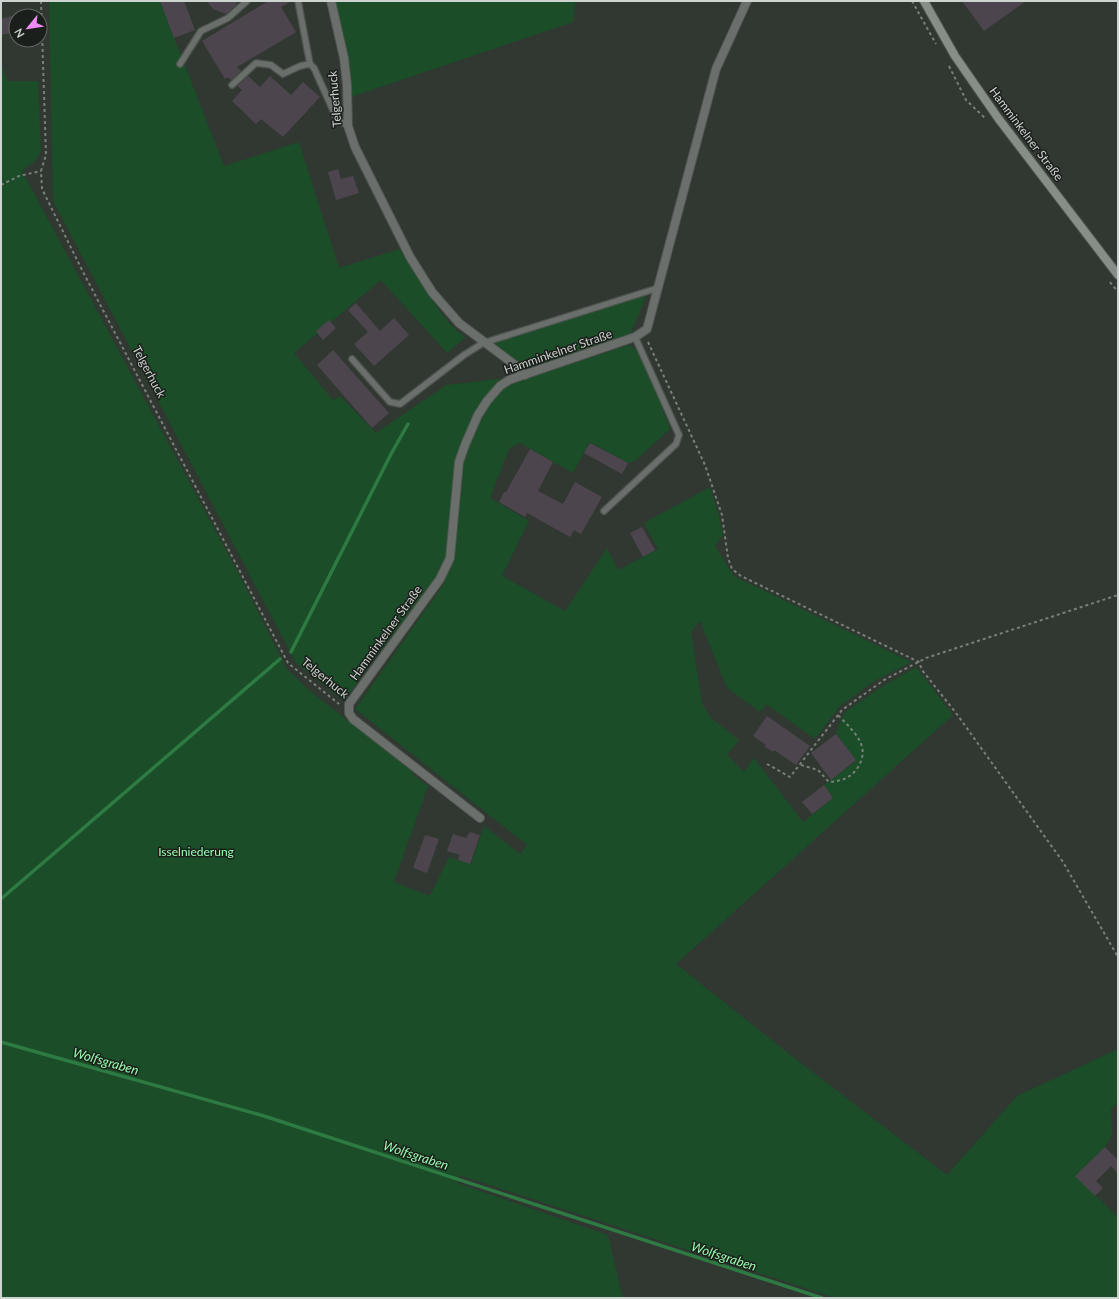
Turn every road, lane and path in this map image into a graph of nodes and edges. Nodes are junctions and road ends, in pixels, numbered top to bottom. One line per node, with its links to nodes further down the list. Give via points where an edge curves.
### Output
1 (41, 1): 11 (path, Telgerhuck, via 46,155)
2 (247, 1): 7 (lane, via 228,18 201,31)
3 (298, 1): 8 (lane)
4 (331, 1): 10 (street, Telgerhuck, via 344,58)
5 (747, 1): 14 (street, via 716,69)
6 (924, 1): 13 (main road, Hamminkelner Straße, via 955,56 998,118)
7 (180, 64)
8 (310, 64): 9 (lane, via 283,74 271,66 256,63); 10 (lane, via 336,119)
9 (232, 85)
10 (348, 126): 16 (street, Telgerhuck, via 355,147 432,292 459,323)
11 (41, 171): 12 (path, via 19,176); 22 (path, Telgerhuck, via 42,189 82,270 288,663)
12 (1, 186)
13 (1118, 275)
14 (658, 288): 15 (street, via 647,329); 16 (lane)
15 (638, 335): 18 (street, Hamminkelner Straße); 19 (lane, via 679,435 676,444); 21 (path, via 652,348 705,465 722,516 732,569 741,576)
16 (483, 343): 17 (lane, via 400,404 390,402); 18 (street, Telgerhuck)
17 (352, 359)
18 (525, 375): 22 (street, Hamminkelner Straße, via 500,386 478,415 459,462 450,558 440,579 349,704)
19 (604, 511)
20 (1118, 595): 21 (path)
21 (920, 662): 23 (path, via 871,688); 27 (path, via 922,670 1063,862)
22 (349, 713): 26 (street, via 353,719)
23 (838, 716): 25 (path); 25 (path, via 862,745 864,755 855,772 844,780 829,782 818,770)
24 (767, 764): 25 (path, via 790,777)
25 (801, 765)
26 (480, 818)
27 (1118, 957)

